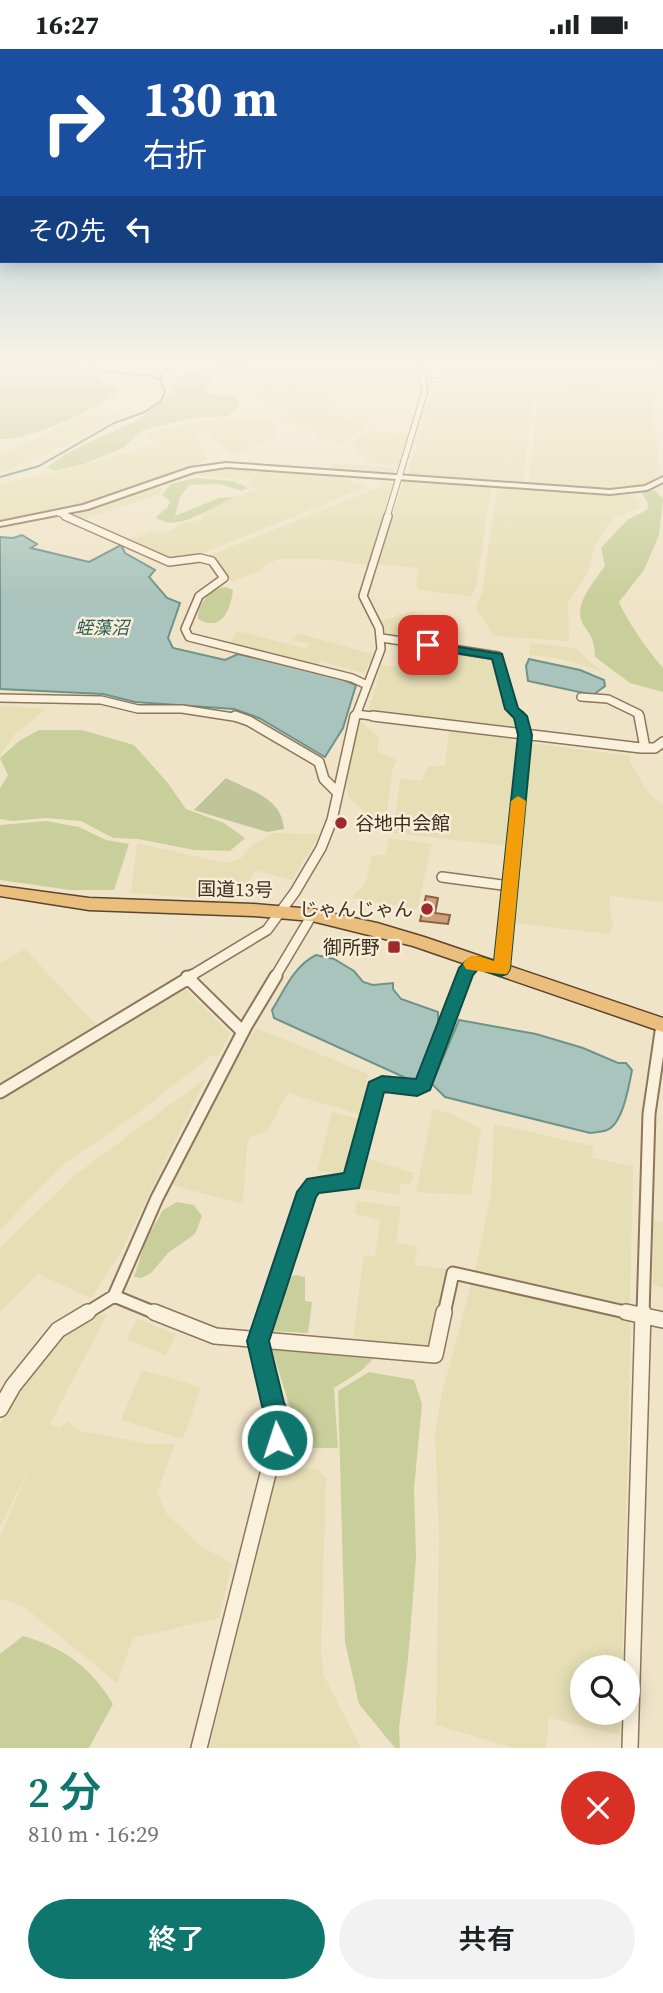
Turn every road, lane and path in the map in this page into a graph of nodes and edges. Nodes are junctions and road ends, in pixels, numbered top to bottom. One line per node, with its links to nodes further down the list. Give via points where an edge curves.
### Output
1 (410, 441): 2 (street)
2 (399, 477): 3 (street, via 610,492 646,488); 4 (street, via 245,465 210,467); 6 (street, via 363,596)
3 (663, 479)
4 (58, 513): 5 (street); 7 (street, via 169,562 212,559 224,578 199,596 185,629 189,637)
5 (0, 524)
6 (382, 638): 7 (street); 11 (street, via 498,656 512,709 520,716)
7 (367, 685): 10 (street)
8 (581, 697): 13 (street, via 608,699 639,715)
9 (0, 698): 14 (street, via 101,700 138,709 235,716 319,762 324,779)
10 (356, 714): 11 (street); 14 (street)
11 (525, 735): 13 (street); 16 (street)
12 (663, 742): 13 (street)
13 (645, 748)
14 (338, 793): 18 (street, via 316,855)
15 (442, 877): 16 (street)
16 (510, 886): 21 (street)
17 (0, 891): 18 (highway, 国道13号, via 89,904)
18 (282, 911): 19 (highway, 国道13号); 22 (street, via 267,930)
19 (312, 915): 20 (highway, 国道13号, via 377,929); 24 (street)
20 (475, 961): 21 (highway, 国道13号); 29 (street, via 465,972 424,1084 376,1088 352,1181 314,1185 308,1192)
21 (501, 969): 23 (highway, 国道13号)
22 (187, 977): 24 (street); 25 (street)
23 (662, 1025): 27 (street, via 649,1114)
24 (243, 1032): 26 (street, via 157,1198)
25 (0, 1092)
26 (114, 1296): 29 (street, via 215,1336); 30 (street, via 58,1330)
27 (642, 1316): 28 (street); 29 (street, via 453,1273 435,1355); 32 (street)
28 (663, 1320)
29 (258, 1341): 31 (street, via 273,1406 282,1422)
30 (0, 1409)
31 (199, 1748)
32 (630, 1748)

